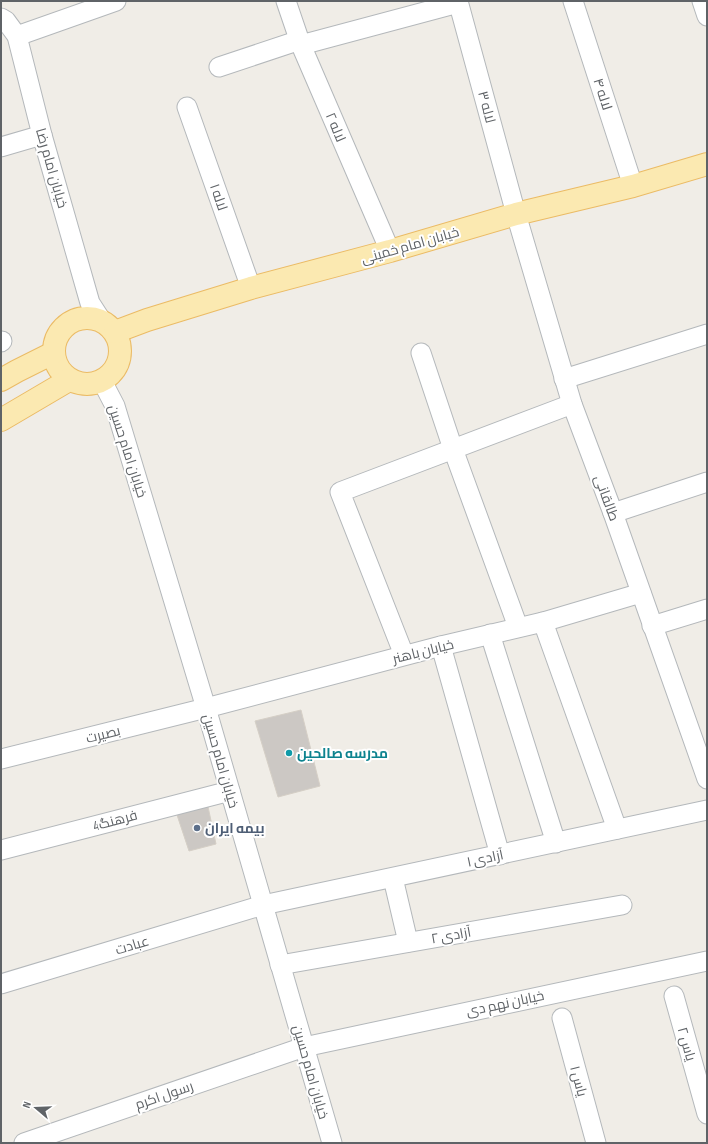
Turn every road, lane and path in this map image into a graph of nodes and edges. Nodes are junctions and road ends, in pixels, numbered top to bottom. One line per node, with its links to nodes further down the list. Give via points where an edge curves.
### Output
1 (116, 1): 8 (street)
2 (286, 1): 9 (street, لاله ۲)
3 (573, 1): 15 (street, لاله ۴)
4 (702, 1): 6 (street)
5 (458, 2): 9 (street); 16 (street, لاله ۳)
6 (707, 16)
7 (1, 18): 8 (street, خیابان امام رضا)
8 (18, 36): 12 (street, خیابان امام رضا)
9 (301, 42): 10 (street); 17 (street, لاله ۲)
10 (219, 67)
11 (187, 106): 18 (street, لاله ۱)
12 (42, 135): 13 (street); 19 (street, خیابان امام رضا, via 90,303)
13 (1, 147)
14 (707, 164): 15 (main road, خیابان امام خمینی)
15 (633, 186): 16 (main road, خیابان امام خمینی)
16 (516, 214): 17 (main road, خیابان امام خمینی); 23 (street, طالقانی)
17 (390, 252): 18 (main road, خیابان امام خمینی)
18 (251, 288): 19 (main road, خیابان امام خمینی, via 147,320)
19 (108, 326): 21 (main road, via 84,317 68,323 56,336); 26 (main road, via 120,350 116,368)
20 (707, 334): 23 (street)
21 (53, 353): 24 (main road); 25 (main road, via 58,369)
22 (421, 353): 29 (street)
23 (564, 379): 27 (street, طالقانی)
24 (1, 380)
25 (69, 380): 26 (main road, via 85,385); 28 (main road)
26 (102, 381): 40 (street, خیابان امام حسین, via 115,406)
27 (572, 404): 29 (street); 31 (street, طالقانی)
28 (1, 420)
29 (453, 449): 36 (street); 39 (street, via 340,492)
30 (707, 482): 31 (street)
31 (613, 513): 32 (street, طالقانی)
32 (641, 593): 34 (street, خیابان باهنر); 35 (street, طالقانی)
33 (707, 609): 35 (street)
34 (543, 622): 36 (street, خیابان باهنر); 45 (street)
35 (652, 626): 42 (street, طالقانی)
36 (518, 627): 37 (street, خیابان باهنر)
37 (490, 634): 38 (street, خیابان باهنر); 46 (street)
38 (441, 646): 39 (street, خیابان باهنر); 48 (street)
39 (404, 656): 40 (street, خیابان باهنر)
40 (206, 708): 41 (street, بصیرت); 43 (street, خیابان امام حسین)
41 (1, 760)
42 (707, 779)
43 (230, 790): 47 (street, فرهنگ4); 50 (street, خیابان امام حسین)
44 (707, 810): 45 (street, آزادی ۱)
45 (617, 829): 46 (street, آزادی ۱)
46 (556, 843): 48 (street, آزادی ۱)
47 (1, 850)
48 (500, 854): 49 (street, آزادی ۱)
49 (393, 878): 50 (street, آزادی ۱); 52 (street)
50 (264, 905): 54 (street, خیابان امام حسین); 55 (street, عبادت)
51 (622, 905): 52 (street, آزادی ۲)
52 (408, 942): 54 (street, آزادی ۲)
53 (707, 960): 58 (street, خیابان نهم دی)
54 (280, 965): 58 (street, خیابان امام حسین)
55 (1, 984)
56 (674, 996): 59 (street, یاس ۲)
57 (562, 1018): 62 (street, یاس ۱)
58 (304, 1047): 60 (street, رسول اکرم); 61 (street, خیابان امام حسین)
59 (707, 1114)
60 (24, 1143)
61 (332, 1143)
62 (596, 1143)

